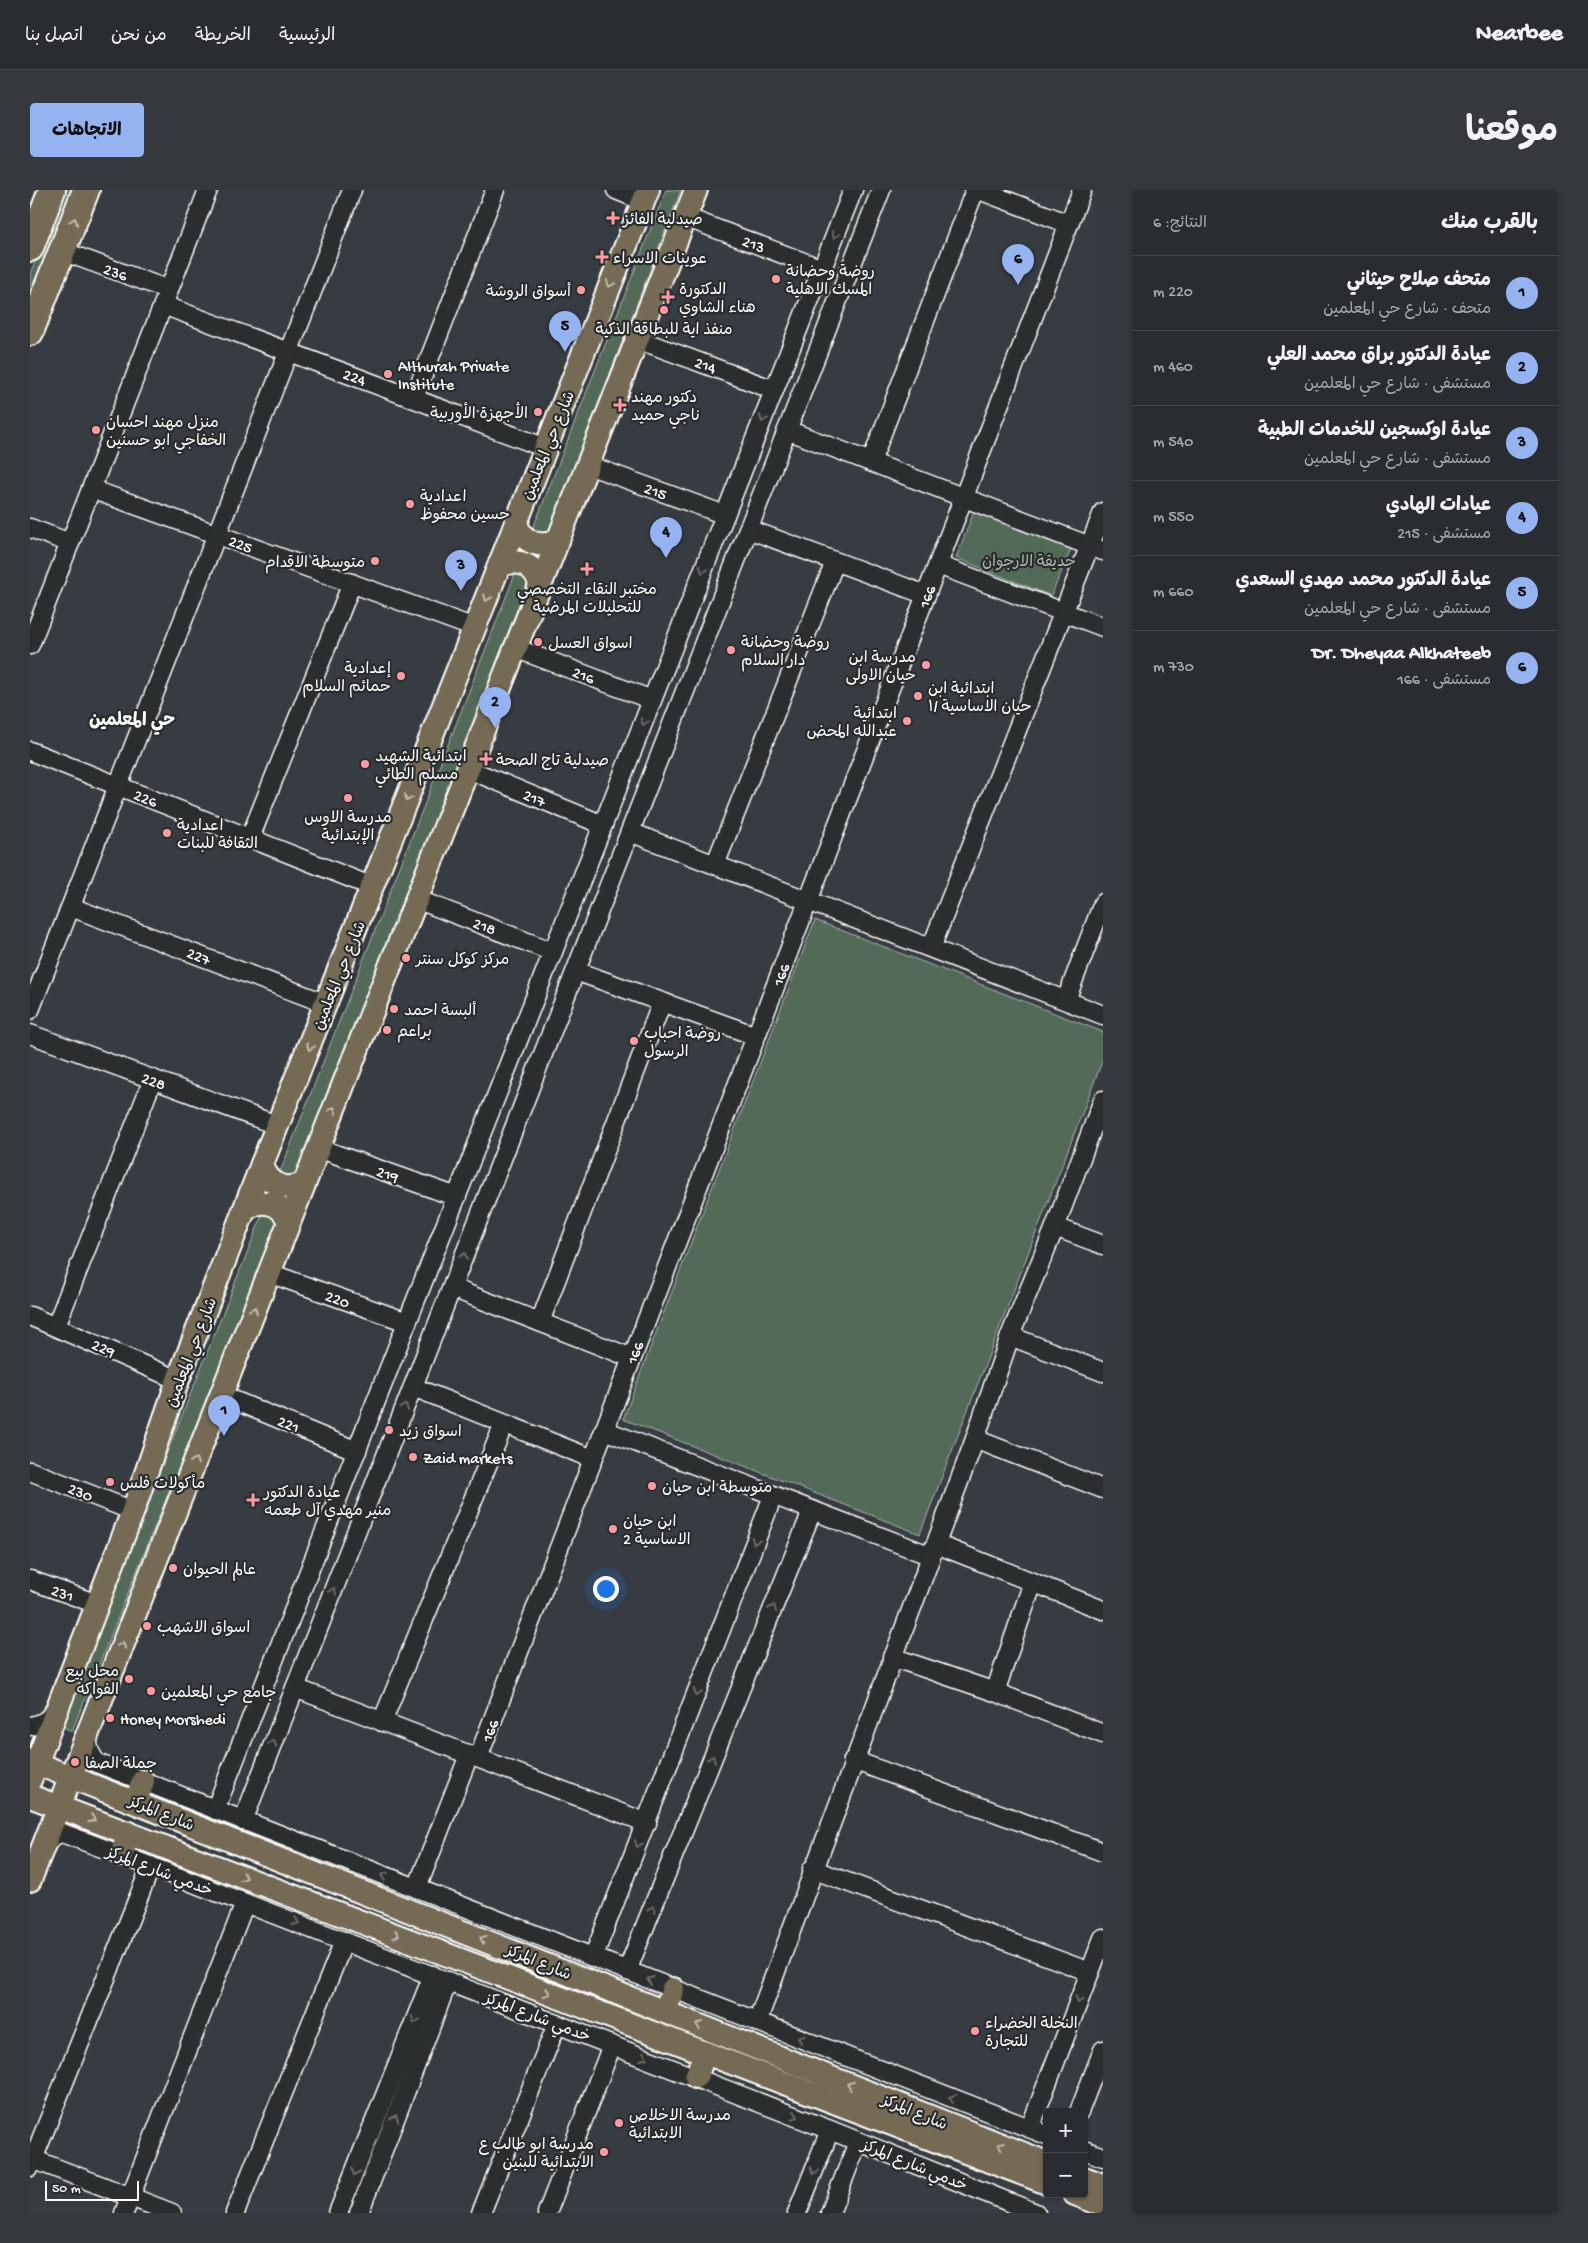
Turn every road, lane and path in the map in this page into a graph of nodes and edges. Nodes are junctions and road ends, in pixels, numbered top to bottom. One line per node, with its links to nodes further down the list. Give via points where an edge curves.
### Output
1 (52, 190): 15 (highway)
2 (86, 190): 16 (highway, one-way to 2)
3 (208, 190): 18 (street)
4 (352, 190): 22 (street)
5 (495, 190): 24 (street)
6 (616, 190): 12 (street)
7 (696, 190): 13 (main road)
8 (853, 190): 17 (street, one-way to 17)
9 (881, 190): 25 (street)
10 (977, 190): 14 (street); 29 (street)
11 (1082, 190): 14 (street, 166)
12 (645, 195): 26 (main road, شارع حي المعلمين, one-way to 26)
13 (685, 217): 17 (street, 213); 21 (main road)
14 (1070, 224): 34 (street, 166)
15 (30, 248)
16 (62, 251): 18 (street, 236); 19 (highway)
17 (822, 269): 23 (street)
18 (166, 298): 22 (street, 224); 32 (street)
19 (36, 303): 20 (highway)
20 (30, 332)
21 (637, 339): 23 (street, 214); 30 (main road)
22 (289, 351): 24 (street, 224); 40 (street)
23 (774, 390): 27 (street, one-way to 27)
24 (414, 398): 26 (street, 224)
25 (787, 430): 28 (street); 29 (street)
26 (546, 448): 37 (main road, شارع حي المعلمين)
27 (750, 451): 28 (street, via 754,464 759,467 772,466); 31 (street)
28 (775, 462): 33 (street)
29 (871, 462): 34 (street)
30 (588, 465): 36 (street, 215); 41 (main road)
31 (738, 484): 33 (street, via 747,478 754,479 759,482); 36 (street)
32 (91, 489): 40 (street, 225); 42 (street)
33 (762, 494): 39 (street)
34 (964, 498): 43 (street); 45 (street, 166)
35 (1103, 512): 43 (street)
36 (725, 516): 55 (street, one-way to 55)
37 (516, 523): 41 (main road, via 520,533 532,543 543,545); 46 (main road, شارع حي المعلمين)
38 (30, 528): 42 (street)
39 (748, 529): 44 (street); 60 (street)
40 (217, 534): 47 (street, 225); 58 (street)
41 (558, 540): 48 (main road)
42 (70, 543): 53 (street)
43 (1096, 548): 50 (street)
44 (835, 562): 49 (street); 63 (street)
45 (938, 565): 49 (street, 166); 50 (street)
46 (499, 566): 48 (main road, via 511,562 528,566); 52 (main road, شارع حي المعلمين, one-way to 52)
47 (352, 583): 52 (street, 225); 61 (street)
48 (540, 585): 54 (main road)
49 (926, 595): 68 (street, 166)
50 (1064, 612): 51 (street); 72 (street)
51 (1103, 627)
52 (475, 628): 65 (main road, شارع حي المعلمين, one-way to 65)
53 (30, 645)
54 (516, 648): 55 (street, 216); 57 (main road)
55 (652, 700): 59 (street, one-way to 59)
56 (30, 751): 58 (street, 226)
57 (468, 770): 59 (street, 217); 67 (main road)
58 (118, 786): 61 (street, 226); 70 (street)
59 (603, 825): 62 (street)
60 (630, 832): 63 (street); 64 (street)
61 (250, 838): 65 (street, 226)
62 (588, 863): 64 (street, via 588,870 597,879 609,877); 66 (street)
63 (715, 865): 68 (street)
64 (614, 871): 71 (street)
65 (373, 887): 77 (main road, شارع حي المعلمين)
66 (576, 895): 71 (street, via 580,891 593,890 601,899); 73 (street)
67 (416, 899): 73 (street, 218); 86 (main road, one-way to 67)
68 (808, 901): 72 (street); 81 (street, 166)
69 (1103, 903): 75 (street)
70 (71, 906): 77 (street, 227); 78 (street)
71 (601, 906): 74 (street)
72 (931, 948): 75 (street)
73 (553, 952): 89 (street)
74 (576, 971): 76 (street); 95 (street, one-way to 74)
75 (1066, 1000): 79 (street)
76 (662, 1002): 81 (street); 98 (street)
77 (327, 1004): 85 (main road, شارع حي المعلمين, one-way to 85)
78 (30, 1010)
79 (1103, 1015)
80 (30, 1034): 82 (street, 228)
81 (756, 1036): 101 (street, 166)
82 (153, 1079): 85 (street, 228); 99 (street)
83 (1103, 1100): 84 (street)
84 (1098, 1125): 92 (street)
85 (279, 1126): 87 (main road, شارع حي المعلمين)
86 (318, 1148): 88 (main road); 89 (street, 219)
87 (262, 1164): 88 (main road, via 266,1174 278,1185 289,1188); 90 (main road, شارع حي المعلمين)
88 (304, 1183): 91 (main road)
89 (457, 1197): 97 (street)
90 (246, 1209): 91 (main road, via 257,1203 274,1204 284,1212); 103 (main road, شارع حي المعلمين)
91 (289, 1222): 94 (main road)
92 (1055, 1226): 93 (street); 100 (street)
93 (1103, 1245)
94 (269, 1273): 97 (street, 220); 105 (main road, one-way to 94)
95 (452, 1288): 98 (street); 104 (street)
96 (30, 1316): 99 (street, 229)
97 (407, 1322): 109 (street)
98 (540, 1322): 101 (street)
99 (56, 1326): 103 (street, 229)
100 (1010, 1336): 102 (street); 108 (street)
101 (632, 1358): 107 (street, 166)
102 (1103, 1372)
103 (178, 1380): 115 (main road, شارع حي المعلمين)
104 (412, 1387): 106 (street); 117 (street, one-way to 104)
105 (221, 1395): 109 (street, 221); 130 (main road, one-way to 105)
106 (504, 1424): 110 (street); 129 (street)
107 (604, 1430): 110 (street, 166); 113 (street)
108 (975, 1439): 112 (street); 118 (street)
109 (357, 1451): 116 (street)
110 (593, 1459): 133 (street, 166)
111 (30, 1471): 115 (street, 230)
112 (1103, 1489)
113 (773, 1496): 114 (street); 144 (street, one-way to 144)
114 (812, 1511): 118 (street); 157 (street, one-way to 114)
115 (133, 1512): 123 (main road, شارع حي المعلمين)
116 (331, 1517): 117 (street, via 332,1524 341,1533); 119 (street)
117 (358, 1526): 120 (street)
118 (933, 1550): 122 (street); 125 (street)
119 (317, 1552): 120 (street, via 324,1545 337,1546 342,1550); 136 (street)
120 (344, 1563): 126 (street, one-way to 120)
121 (30, 1580): 123 (street, 231)
122 (1033, 1582): 124 (street); 127 (street)
123 (97, 1604): 128 (main road, شارع حي المعلمين)
124 (1103, 1610)
125 (892, 1657): 127 (street); 134 (street)
126 (295, 1688): 129 (street); 138 (street, one-way to 126)
127 (995, 1692): 132 (street)
128 (58, 1707): 131 (street, via 50,1718); 137 (main road, شارع حي المعلمين)
129 (382, 1722): 133 (street)
130 (91, 1725): 135 (main road); 139 (street, via 87,1742 91,1755 97,1763)
131 (30, 1726)
132 (1103, 1734)
133 (473, 1757): 144 (street); 152 (street, 166)
134 (853, 1760): 147 (street); 150 (street)
135 (75, 1766): 137 (main road, شارع المركز); 139 (main road, شارع المركز); 141 (main road)
136 (232, 1767): 138 (street, via 233,1777 242,1786 254,1784); 142 (street)
137 (32, 1768)
138 (261, 1775): 143 (street)
139 (139, 1791): 142 (street); 161 (main road, شارع المركز, one-way to 139)
140 (30, 1796): 141 (main road, شارع المركز)
141 (59, 1807): 145 (main road, شارع المركز, one-way to 145); 146 (main road)
142 (215, 1810): 143 (street)
143 (243, 1820): 152 (street, one-way to 143)
144 (647, 1824): 156 (street, one-way to 156)
145 (129, 1833): 148 (main road); 166 (main road, شارع المركز, one-way to 166)
146 (43, 1848): 148 (street, خدمي شارع المركز, via 45,1842 62,1833); 151 (main road)
147 (1103, 1852)
148 (122, 1855): 149 (street, خدمي شارع المركز)
149 (151, 1866): 153 (street, خدمي شارع المركز); 175 (street)
150 (812, 1869): 158 (street); 162 (street)
151 (30, 1880)
152 (417, 1888): 156 (street)
153 (245, 1903): 155 (street, خدمي شارع المركز, one-way to 155); 181 (street)
154 (1103, 1938): 158 (street)
155 (344, 1941): 159 (street, خدمي شارع المركز); 184 (street)
156 (593, 1958): 157 (street)
157 (627, 1971): 160 (street, one-way to 157)
158 (1090, 1972): 169 (street, one-way to 169)
159 (440, 1978): 163 (street, خدمي شارع المركز); 185 (street, one-way to 185); 186 (street, one-way to 159)
160 (674, 1989): 161 (main road); 162 (street)
161 (665, 2011): 176 (main road, شارع المركز, one-way to 161)
162 (757, 2022): 169 (street, one-way to 162)
163 (557, 2024): 164 (street, خدمي شارع المركز); 187 (street)
164 (612, 2045): 167 (street, خدمي شارع المركز, one-way to 167); 188 (street)
165 (1103, 2050): 168 (street)
166 (705, 2053): 167 (main road); 178 (main road, شارع المركز)
167 (696, 2078): 170 (street, خدمي شارع المركز, one-way to 170)
168 (1081, 2108)
169 (1030, 2128): 171 (street)
170 (830, 2130): 172 (street, خدمي شارع المركز); 189 (street, one-way to 189)
171 (1043, 2133)
172 (858, 2142): 190 (street); 191 (street, خدمي شارع المركز)
173 (1088, 2151): 174 (street)
174 (1103, 2157)
175 (31, 2161): 181 (street)
176 (1043, 2161)
177 (1088, 2179): 179 (main road)
178 (1043, 2181)
179 (1103, 2185)
180 (1086, 2198): 182 (main road)
181 (127, 2205): 183 (street)
182 (1103, 2205)
183 (172, 2213)
184 (235, 2213)
185 (338, 2213)
186 (359, 2213)
187 (481, 2213)
188 (547, 2213)
189 (797, 2213)
190 (830, 2213)
191 (1036, 2213)

